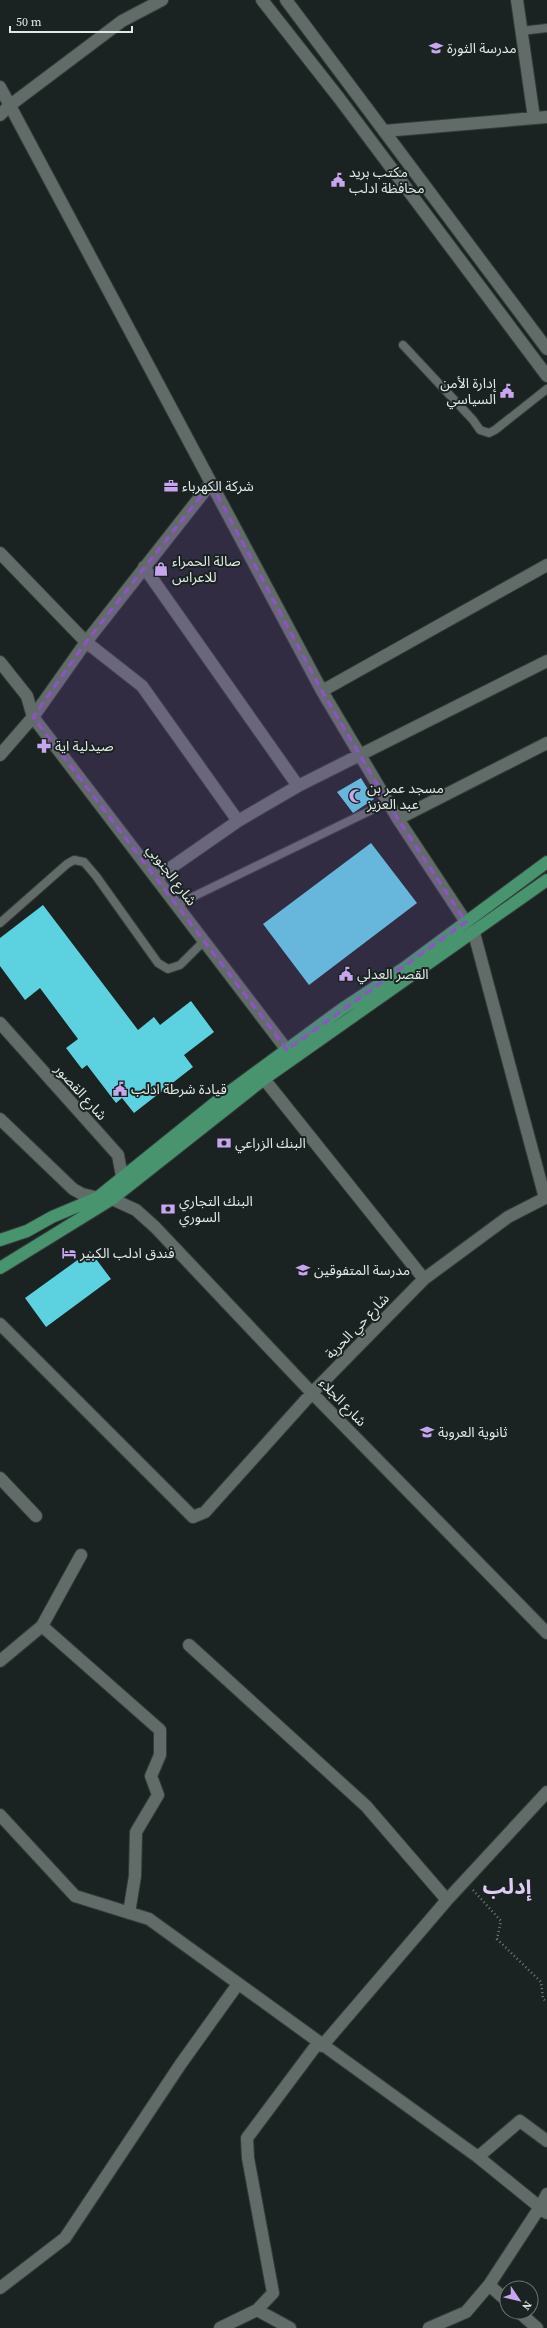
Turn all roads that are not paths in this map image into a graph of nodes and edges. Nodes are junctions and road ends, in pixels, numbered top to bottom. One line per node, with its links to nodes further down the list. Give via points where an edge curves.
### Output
1 (162, 0): 8 (street, via 122,21)
2 (262, 0): 15 (street, via 344,104)
3 (286, 0): 12 (street)
4 (517, 0): 6 (street)
5 (547, 28): 6 (lane)
6 (521, 31): 11 (street)
7 (0, 87): 8 (street)
8 (9, 106): 9 (street); 17 (street)
9 (0, 115)
10 (547, 117): 11 (street)
11 (534, 118): 12 (street)
12 (384, 131): 14 (street)
13 (403, 344): 16 (lane, via 480,430 495,430)
14 (547, 349)
15 (547, 376)
16 (547, 389)
17 (211, 483): 20 (street); 24 (street)
18 (0, 553): 21 (street)
19 (547, 565): 24 (street)
20 (144, 567): 21 (street); 29 (street)
21 (86, 642): 25 (street); 32 (street, via 142,686)
22 (547, 661): 28 (street)
23 (0, 662): 25 (street, via 27,696)
24 (322, 691): 28 (street)
25 (32, 717): 27 (street); 34 (street, شارع الجنوبي)
26 (547, 743): 31 (street)
27 (0, 755)
28 (361, 756): 29 (street); 30 (street)
29 (298, 786): 32 (street)
30 (388, 802): 31 (street); 36 (lane)
31 (398, 819): 37 (street)
32 (238, 821): 34 (street)
33 (547, 862): 37 (main road)
34 (156, 878): 36 (street, شارع الجنوبي)
35 (547, 880): 39 (main road)
36 (176, 905): 40 (street, شارع الجنوبي)
37 (466, 922): 42 (main road)
38 (0, 923): 40 (lane, via 66,864 74,860 84,862 96,876 158,963 168,969 180,965)
39 (474, 933): 43 (main road); 46 (street)
40 (204, 941): 42 (street, شارع الجنوبي)
41 (0, 1023): 45 (street, شارع القصور, via 118,1155)
42 (288, 1050): 45 (main road, via 220,1098)
43 (264, 1079): 45 (main road); 51 (street)
44 (0, 1119): 47 (street, via 73,1190)
45 (123, 1182): 47 (main road); 48 (main road)
46 (546, 1197): 51 (street, شارع حي الحرية, via 508,1217)
47 (97, 1198): 48 (street); 49 (main road, via 52,1216 27,1231)
48 (112, 1200): 50 (main road); 53 (street, شارع الجلاء, via 136,1210 155,1227)
49 (0, 1240)
50 (0, 1268)
51 (424, 1279): 53 (street, شارع حي الحرية)
52 (0, 1324): 53 (street, شارع حي الحرية, via 193,1517 205,1512)
53 (312, 1393): 58 (street, شارع الجلاء)
54 (0, 1478): 55 (street)
55 (36, 1516)
56 (82, 1555): 57 (street)
57 (42, 1626): 60 (street); 64 (street, via 160,1730 160,1755 151,1776 158,1794 136,1832)
58 (547, 1633)
59 (188, 1645): 63 (street, via 366,1806)
60 (2, 1656)
61 (545, 1797): 63 (street)
62 (0, 1815): 64 (street, via 75,1896)
63 (447, 1900): 66 (street)
64 (129, 1913): 65 (street, via 149,1919)
65 (238, 1984): 66 (street); 72 (street, via 180,2065 65,2238)
66 (320, 2044): 68 (street); 74 (street, via 247,2138 248,2158 273,2293)
67 (547, 2141): 68 (street, via 520,2122)
68 (478, 2157): 70 (street)
69 (547, 2194): 70 (street)
70 (544, 2210): 71 (street)
71 (489, 2284): 73 (street); 78 (street, via 466,2312)
72 (0, 2288)
73 (499, 2293)
74 (257, 2310): 76 (street); 77 (street)
75 (528, 2320): 79 (street)
76 (220, 2328)
77 (290, 2328)
78 (429, 2328)
79 (537, 2328)

